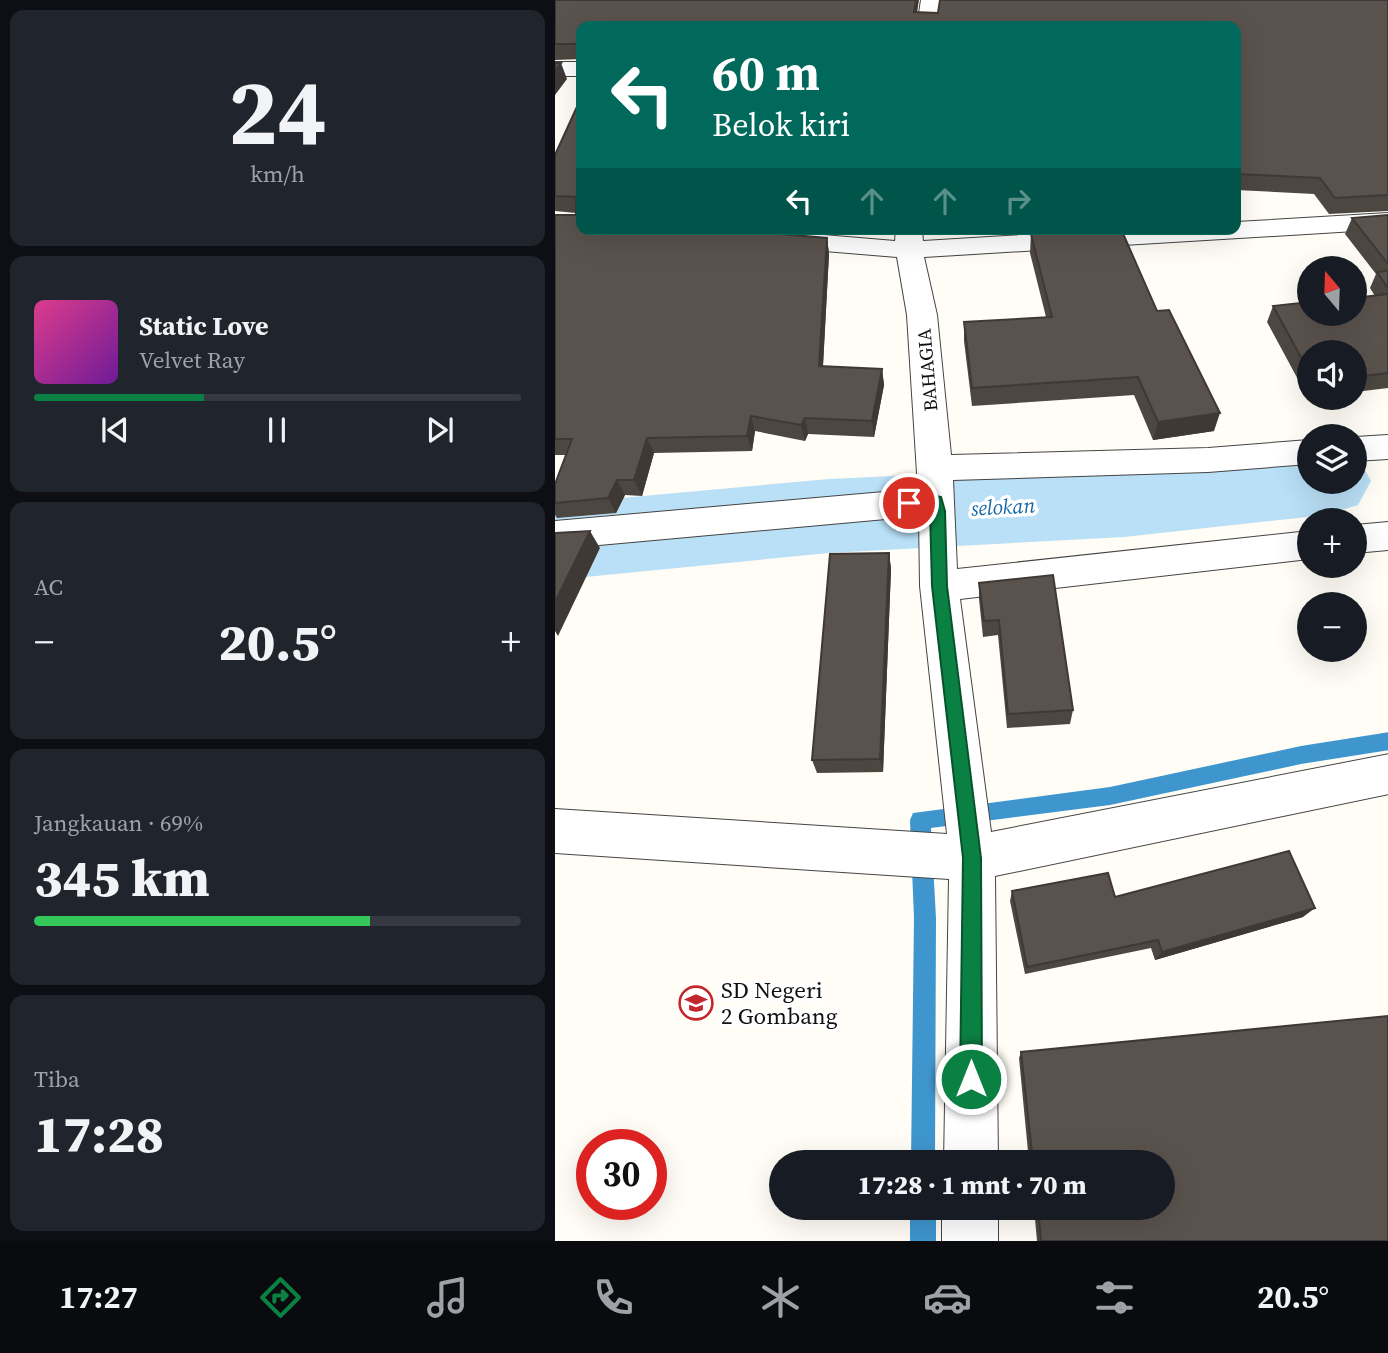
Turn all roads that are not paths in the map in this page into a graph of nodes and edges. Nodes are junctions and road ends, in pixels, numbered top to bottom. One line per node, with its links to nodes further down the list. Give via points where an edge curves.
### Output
1 (931, 0): 2 (street)
2 (928, 21)
3 (555, 69): 4 (street)
4 (576, 69)
5 (1388, 221): 6 (street)
6 (1241, 227)
7 (1015, 235): 9 (street)
8 (744, 237): 9 (street)
9 (909, 239): 13 (street, BAHAGIA, via 922,314)
10 (1388, 447): 11 (street)
11 (1367, 448)
12 (1297, 453): 13 (street, via 1208,460)
13 (937, 503): 14 (street); 18 (street, BAHAGIA)
14 (555, 535)
15 (1388, 536): 16 (street)
16 (1367, 539)
17 (1297, 546): 18 (street)
18 (939, 586): 21 (street, BAHAGIA)
19 (1388, 774): 21 (street)
20 (555, 831): 21 (street)
21 (970, 856): 22 (street, BAHAGIA)
22 (971, 1150)
23 (970, 1220): 24 (street)
24 (970, 1241)

